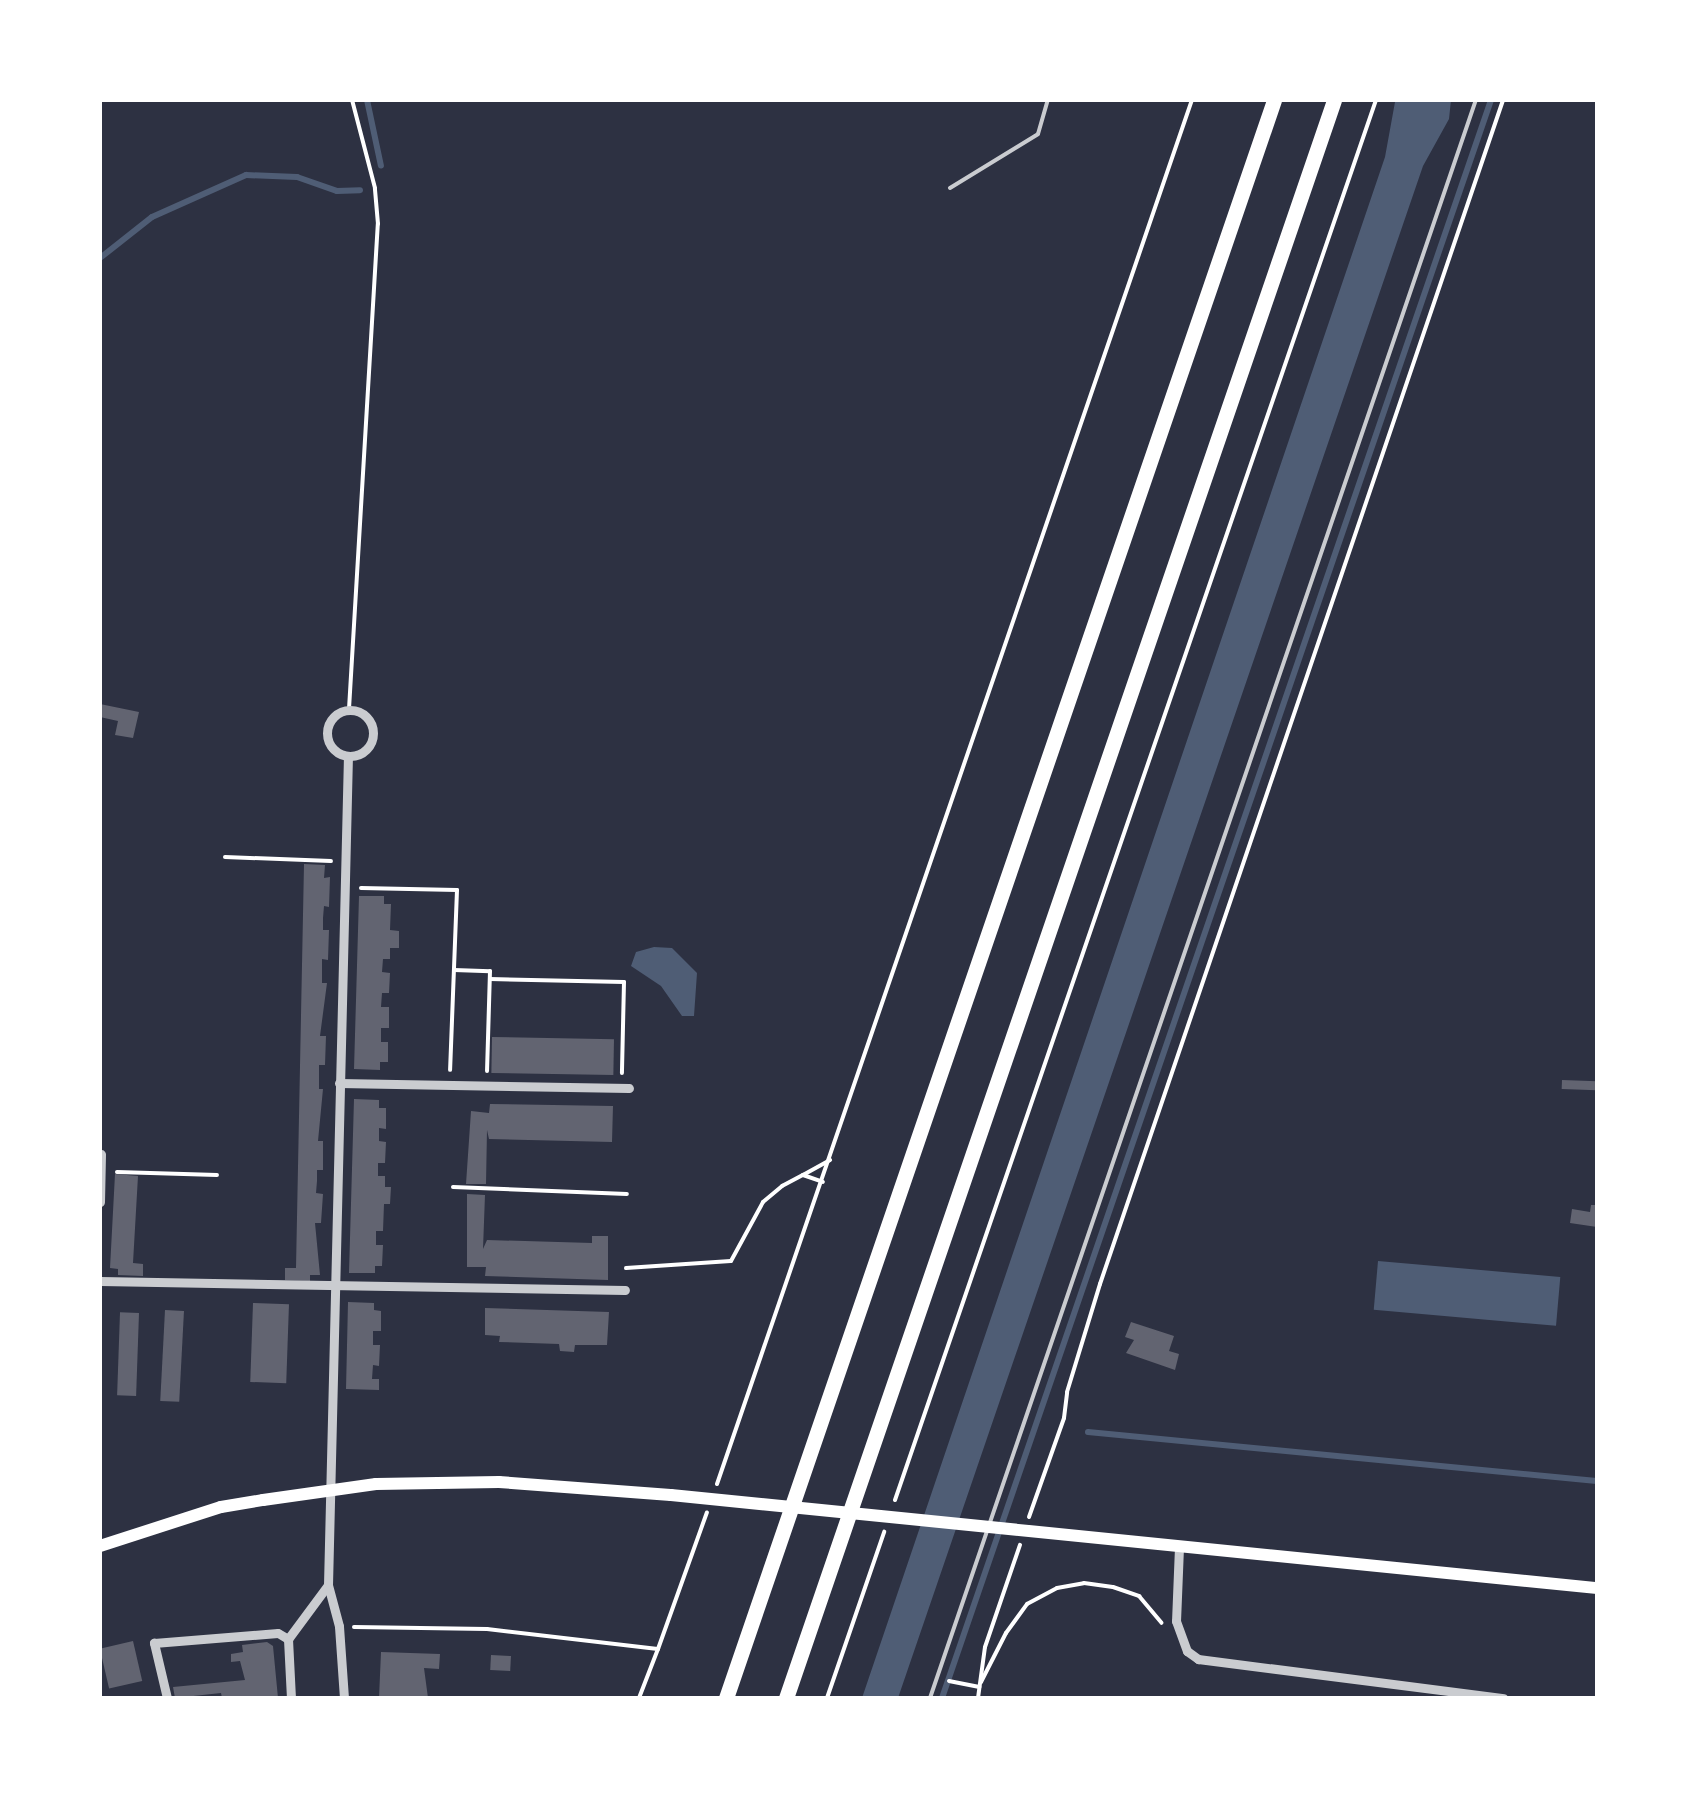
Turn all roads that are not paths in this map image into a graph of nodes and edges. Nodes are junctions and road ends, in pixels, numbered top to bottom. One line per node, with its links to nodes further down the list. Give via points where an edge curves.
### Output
1 (1048, 100): 5 (lane, via 1038,134)
2 (1274, 100): 23 (highway)
3 (1334, 100): 24 (highway)
4 (1476, 100): 25 (lane)
5 (950, 188)
6 (348, 756): 6 (street, via 326,736 329,721 349,709 364,713 373,733 363,752); 7 (street)
7 (340, 1083): 8 (street); 13 (street)
8 (625, 1088)
9 (101, 1154): 10 (street)
10 (100, 1172): 11 (street)
11 (100, 1202)
12 (100, 1281): 13 (street)
13 (334, 1285): 14 (street); 17 (street)
14 (625, 1290)
15 (100, 1546): 16 (main road, via 262,1500 376,1484 499,1482)
16 (1179, 1547): 18 (main road); 26 (street, via 1174,1602 1180,1638 1187,1652 1208,1663)
17 (328, 1584): 19 (street); 22 (street, via 339,1626)
18 (1597, 1588)
19 (283, 1636): 20 (street, via 154,1643); 21 (street)
20 (167, 1698)
21 (292, 1698)
22 (344, 1698)
23 (726, 1698)
24 (786, 1698)
25 (930, 1698)
26 (1504, 1698)

